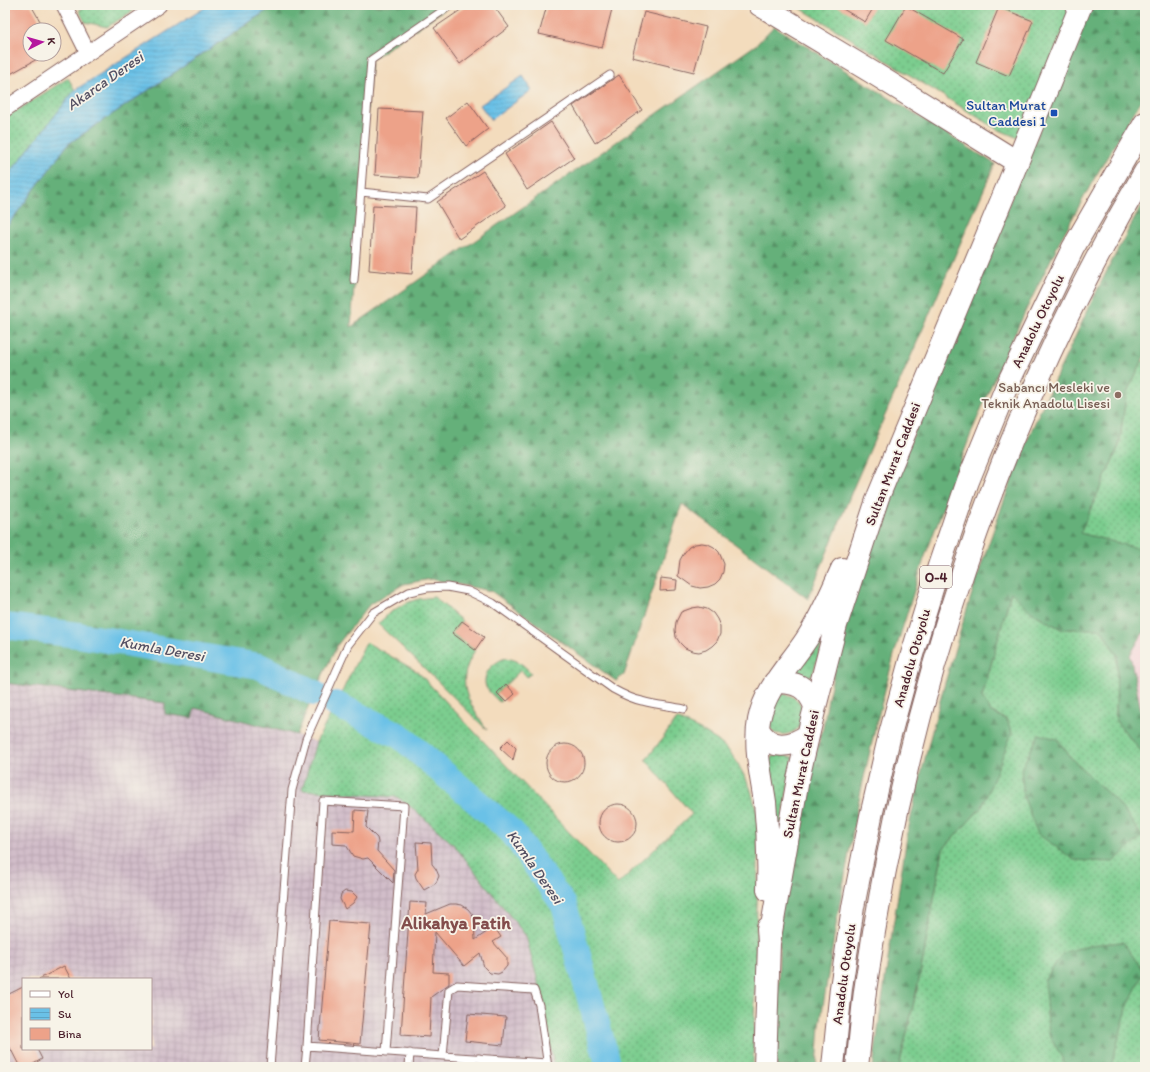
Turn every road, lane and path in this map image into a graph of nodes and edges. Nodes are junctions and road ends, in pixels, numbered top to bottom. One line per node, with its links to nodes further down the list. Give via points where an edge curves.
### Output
1 (64, 5): 6 (street)
2 (159, 5): 6 (street)
3 (451, 5): 12 (lane, via 371,60)
4 (760, 5): 10 (main road)
5 (1081, 5): 10 (main road, Sultan Murat Caddesi)
6 (88, 53): 8 (street)
7 (610, 76): 12 (lane, via 428,199)
8 (5, 109)
9 (1145, 123): 32 (main road, Anadolu Otoyolu / O-4, via 1073,248 1008,383 968,481 939,566 889,738 871,816 853,907)
10 (1017, 162): 14 (main road, Sultan Murat Caddesi)
11 (1145, 172): 33 (main road, Anadolu Otoyolu / O-4, via 1112,228 1040,373 977,530 949,615 927,688 894,826 872,947)
12 (361, 192): 13 (lane)
13 (354, 280)
14 (878, 497): 15 (main road, via 823,610); 16 (main road, Sultan Murat Caddesi, via 836,625)
15 (775, 682): 16 (main road, via 805,688); 18 (main road, via 765,700)
16 (816, 706): 19 (main road, Sultan Murat Caddesi)
17 (684, 709): 27 (lane, via 643,702 612,689 493,603 468,590 446,587 409,592 373,613 348,644 306,738 292,790)
18 (758, 730): 19 (main road, via 769,742 783,745 798,742); 20 (main road, via 757,743 767,831)
19 (808, 735): 20 (main road, Sultan Murat Caddesi)
20 (769, 943): 31 (main road)
21 (307, 1046): 22 (lane); 22 (lane, via 323,801 404,806); 28 (lane)
22 (386, 1052): 23 (lane)
23 (410, 1053): 24 (lane); 29 (lane)
24 (443, 1056): 25 (lane); 26 (lane, via 449,990 457,985 534,990)
25 (480, 1058): 26 (lane); 30 (lane)
26 (548, 1065)
27 (270, 1067)
28 (305, 1067)
29 (409, 1067)
30 (479, 1067)
31 (765, 1067)
32 (833, 1067)
33 (857, 1067)

